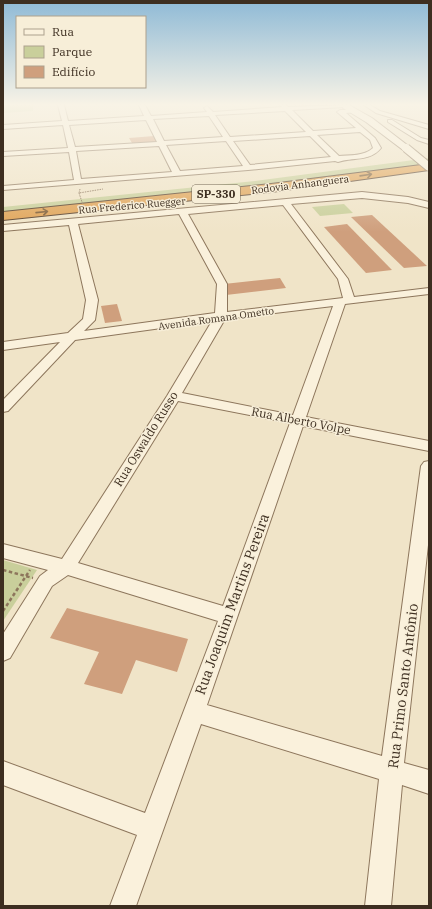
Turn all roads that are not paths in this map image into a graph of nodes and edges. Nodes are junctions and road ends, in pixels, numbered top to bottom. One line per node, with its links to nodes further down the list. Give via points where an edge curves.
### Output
1 (111, 147): 7 (street)
2 (164, 147): 13 (street)
3 (235, 147): 12 (street)
4 (326, 147): 10 (street)
5 (377, 147): 10 (street, via 372,153 363,156)
6 (405, 147): 11 (street, bridge)
7 (72, 150): 8 (street); 14 (street)
8 (3, 154)
9 (429, 157): 17 (highway, Rodovia Anhanguera / SP-330, via 262,178)
10 (338, 160): 12 (street)
11 (429, 166): 20 (highway, Rodovia Anhanguera / SP-330, one-way to 11, via 278,187)
12 (248, 168): 13 (street)
13 (177, 173): 14 (street)
14 (78, 182): 15 (street)
15 (3, 188)
16 (286, 202): 18 (street, Rua Frederico Ruegger, via 362,195); 19 (street, Rua Frederico Ruegger); 24 (street, via 343,279)
17 (3, 205)
18 (429, 205)
19 (182, 212): 21 (street, Rua Frederico Ruegger); 25 (street, Rua Oswaldo Russo, via 222,284)
20 (3, 216)
21 (74, 222): 22 (street, Rua Frederico Ruegger); 26 (street, via 92,300 89,320)
22 (3, 228)
23 (429, 291): 24 (street, Avenida Romana Ometto)
24 (344, 301): 25 (street, Avenida Romana Ometto); 30 (street, Rua Joaquim Martins Pereira)
25 (221, 316): 26 (street, Avenida Romana Ometto); 28 (street, Rua Oswaldo Russo)
26 (70, 338): 27 (street, Avenida Romana Ometto); 29 (street)
27 (3, 346)
28 (174, 396): 30 (street, Rua Alberto Volpe); 34 (street, Rua Oswaldo Russo)
29 (3, 408)
30 (297, 419): 31 (street, Rua Alberto Volpe); 35 (street, Rua Joaquim Martins Pereira)
31 (429, 446)
32 (429, 466): 38 (street, Rua Primo Santo Antônio)
33 (3, 551): 34 (street)
34 (66, 567): 35 (street); 36 (street, Rua Oswaldo Russo, via 46,581)
35 (229, 616): 37 (street, Rua Joaquim Martins Pereira)
36 (3, 652)
37 (193, 711): 38 (street); 41 (street, Rua Joaquim Martins Pereira)
38 (392, 770): 40 (street); 43 (street, Rua Primo Santo Antônio)
39 (3, 773): 41 (street)
40 (429, 782)
41 (152, 828): 42 (street, Rua Joaquim Martins Pereira)
42 (123, 906)
43 (378, 906)

